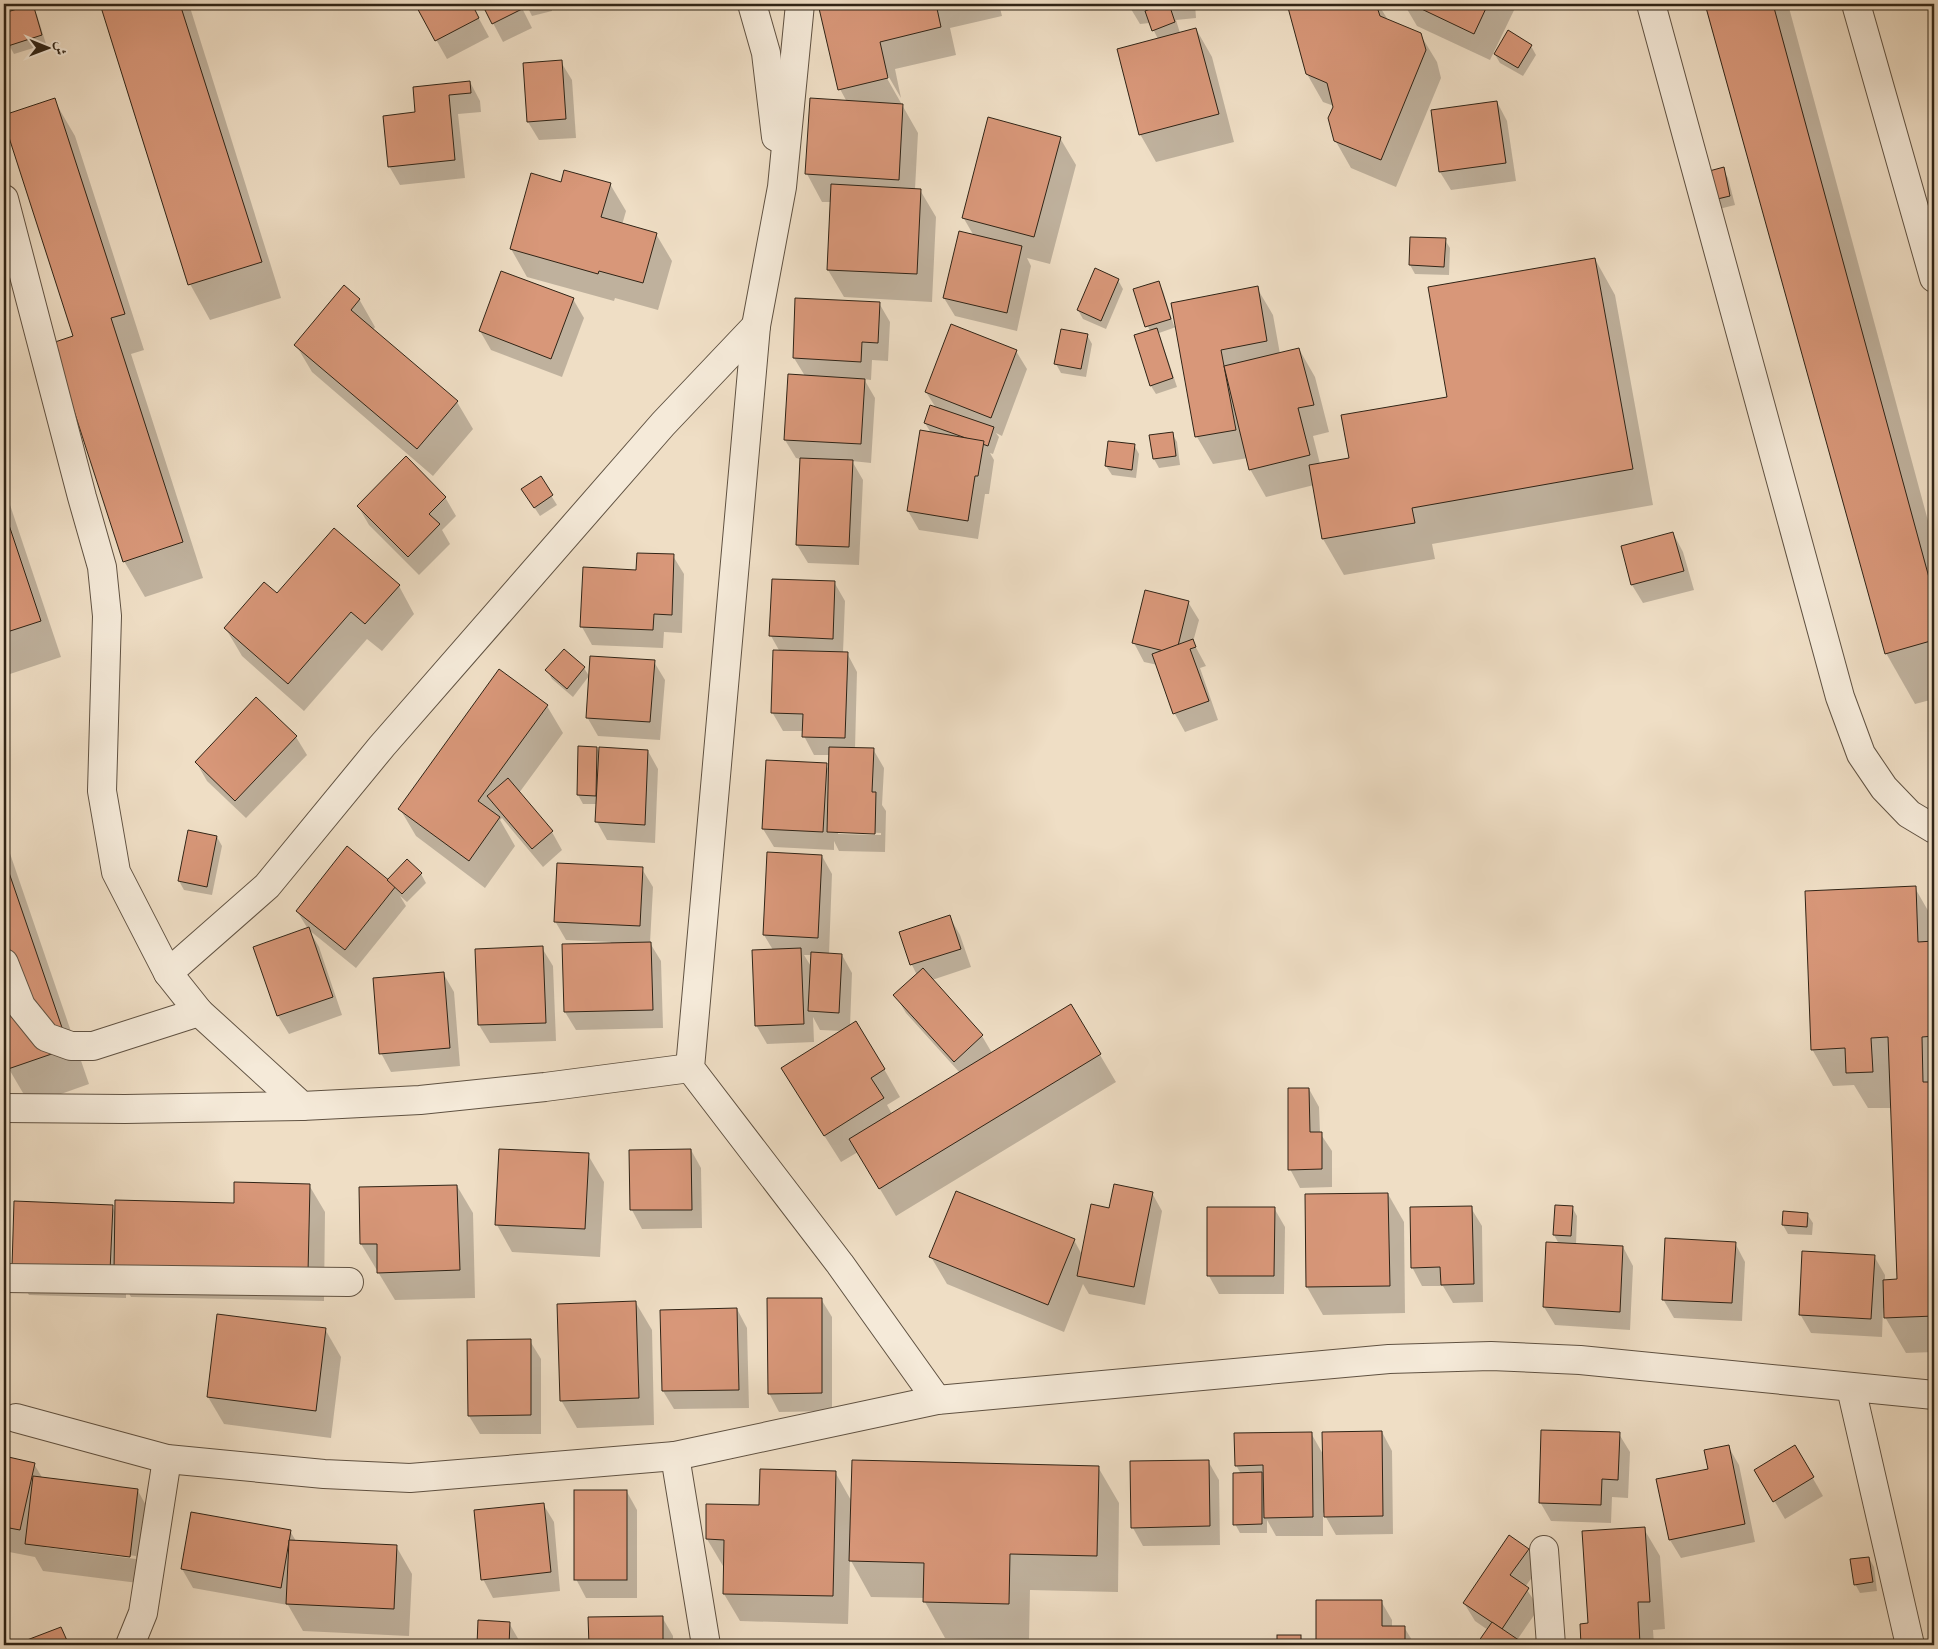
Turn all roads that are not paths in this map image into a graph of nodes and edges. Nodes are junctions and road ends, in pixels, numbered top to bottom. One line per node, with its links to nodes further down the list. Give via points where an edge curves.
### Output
1 (752, 4): 5 (street, via 766,53)
2 (800, 4): 5 (street)
3 (1651, 4): 9 (street, via 1840,697 1861,754 1884,788 1909,814)
4 (1856, 4): 7 (street)
5 (782, 187): 8 (street)
6 (4, 199): 11 (street, via 102,567 107,616 102,791 116,872)
7 (1934, 278)
8 (756, 326): 11 (street, via 663,424 415,708 267,886); 13 (street)
9 (1934, 829)
10 (4, 963): 12 (street, via 22,1006 46,1037 71,1046 94,1046)
11 (168, 973): 12 (street)
12 (199, 1012): 14 (street)
13 (690, 1068): 14 (street, via 420,1100); 20 (street, via 840,1264)
14 (302, 1106): 15 (street)
15 (4, 1108)
16 (4, 1278): 17 (street)
17 (349, 1282)
18 (1851, 1388): 19 (street); 20 (street, via 1580,1360 1491,1356 1389,1359); 28 (street)
19 (1934, 1395)
20 (937, 1400): 22 (street)
21 (16, 1418): 23 (street)
22 (675, 1456): 23 (street, via 410,1478 324,1474); 26 (street)
23 (167, 1459): 25 (street, via 143,1613)
24 (1544, 1550): 27 (street)
25 (130, 1645)
26 (706, 1645)
27 (1550, 1645)
28 (1910, 1645)

